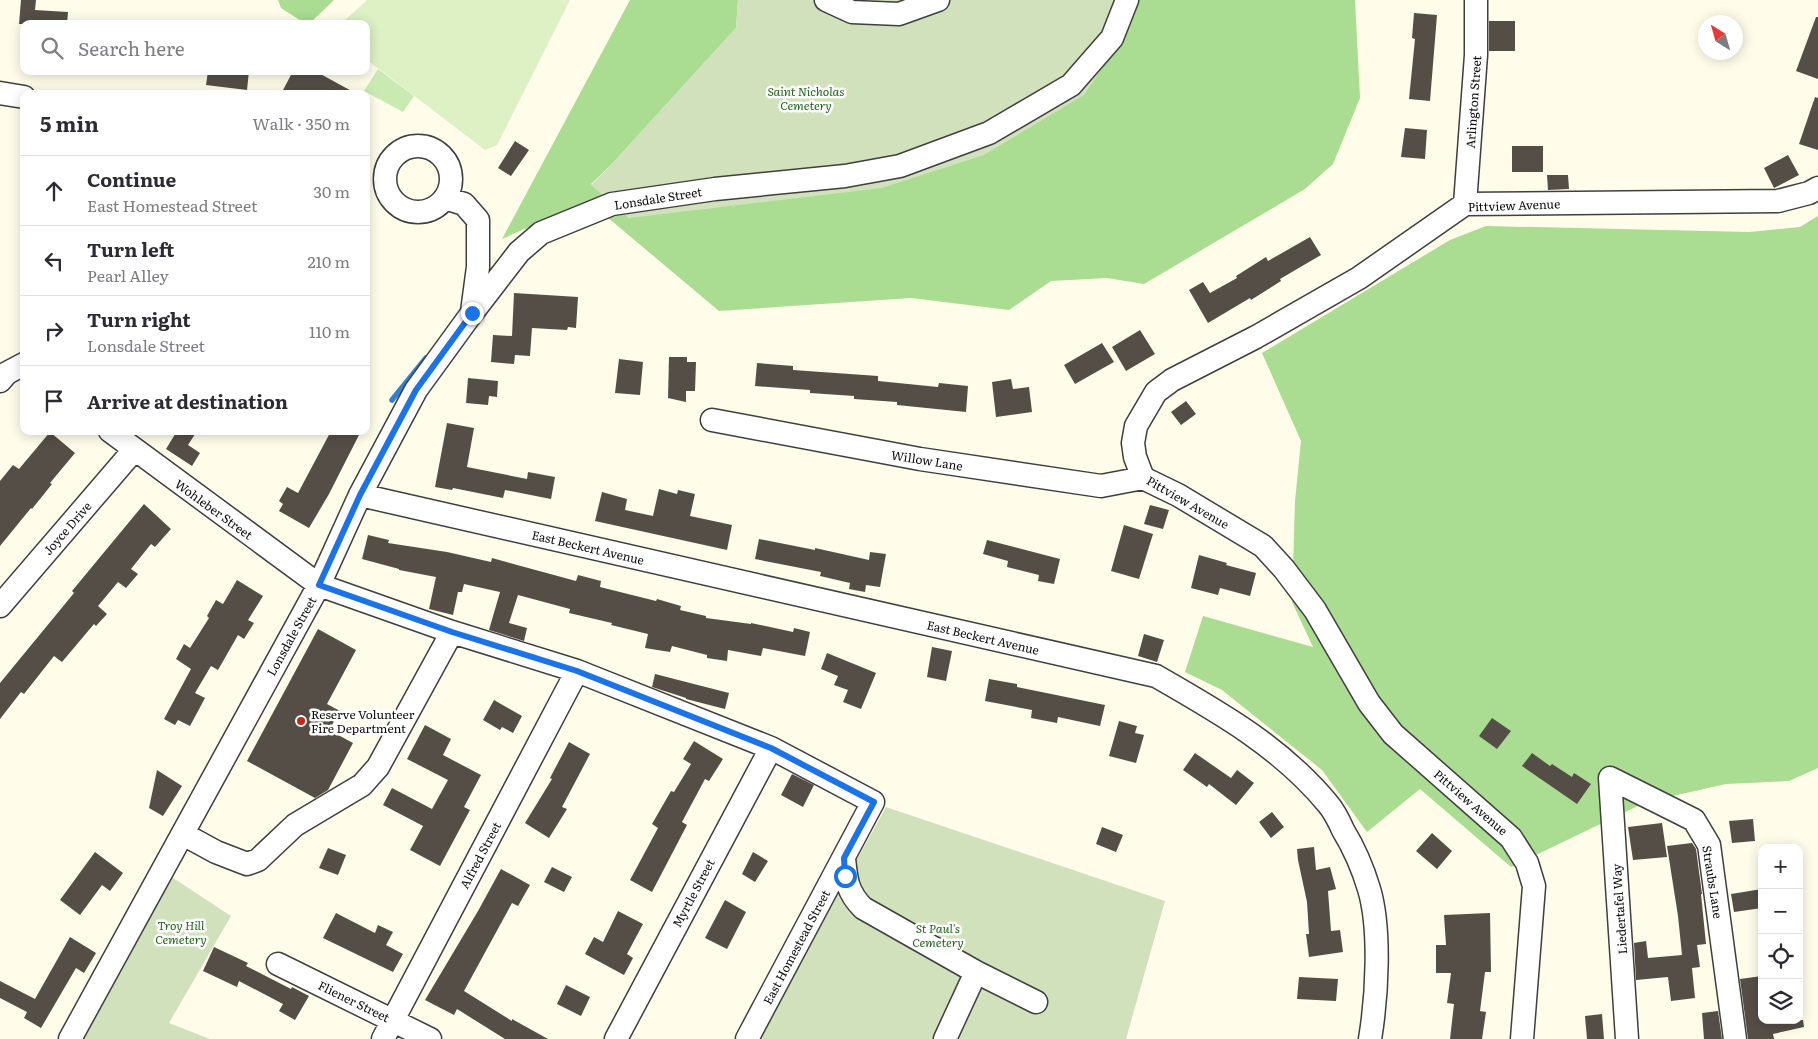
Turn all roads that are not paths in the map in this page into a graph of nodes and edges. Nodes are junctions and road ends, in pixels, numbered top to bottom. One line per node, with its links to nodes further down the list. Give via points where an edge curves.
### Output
1 (826, 0): 2 (street, via 852,12 890,14)
2 (938, 0)
3 (1128, 0): 10 (street, Lonsdale Street, via 1112,38 1071,85 989,133 900,166 845,176 715,189 612,204 540,233 519,252)
4 (1476, 0): 9 (street, Arlington Street, via 1476,55)
5 (0, 93): 6 (street)
6 (20, 96)
7 (1818, 188): 9 (street, Pittview Avenue, via 1810,194 1778,201)
8 (445, 198): 10 (street, via 464,204 478,220 478,267)
9 (1465, 204): 16 (street, Pittview Avenue, via 1359,278 1172,380 1156,392 1136,426 1133,443)
10 (472, 313): 17 (street, Lonsdale Street, via 416,390)
11 (20, 366): 12 (street)
12 (0, 381)
13 (712, 420): 16 (street, Willow Lane, via 920,459 1101,486)
14 (115, 435): 15 (street, Wohleber Street)
15 (134, 450): 18 (street, Wohleber Street); 19 (street, Joyce Drive)
16 (1143, 478): 37 (street, Pittview Avenue, via 1263,546 1315,610 1369,703 1393,734 1511,838 1527,863 1534,886)
17 (360, 495): 18 (street, Lonsdale Street); 36 (street, East Beckert Avenue, via 1156,676 1260,740 1330,805 1351,843 1369,889 1376,933 1374,1013)
18 (319, 585): 20 (street, Wohleber Street); 25 (street, Lonsdale Street)
19 (0, 606)
20 (452, 632): 21 (street, Wohleber Street); 25 (street, via 383,759 362,785 295,825 258,860 247,864)
21 (577, 671): 22 (street, Wohleber Street); 30 (street, Alfred Street)
22 (771, 748): 24 (street, Wohleber Street); 33 (street, Myrtle Street)
23 (1610, 778): 38 (street, Liedertafel Way); 39 (street, Straubs Lane, via 1694,820 1709,844)
24 (874, 802): 26 (street, East Homestead Street)
25 (183, 834): 31 (street, Lonsdale Street)
26 (844, 858): 28 (street, via 849,888 863,908); 34 (street, East Homestead Street)
27 (278, 964): 30 (street, Fliener Street)
28 (976, 972): 29 (street); 35 (street)
29 (1036, 1002)
30 (388, 1029): 32 (street, Fliener Street)
31 (70, 1039)
32 (430, 1039)
33 (616, 1039)
34 (747, 1039)
35 (945, 1039)
36 (1370, 1039)
37 (1522, 1039)
38 (1627, 1039)
39 (1735, 1039)

